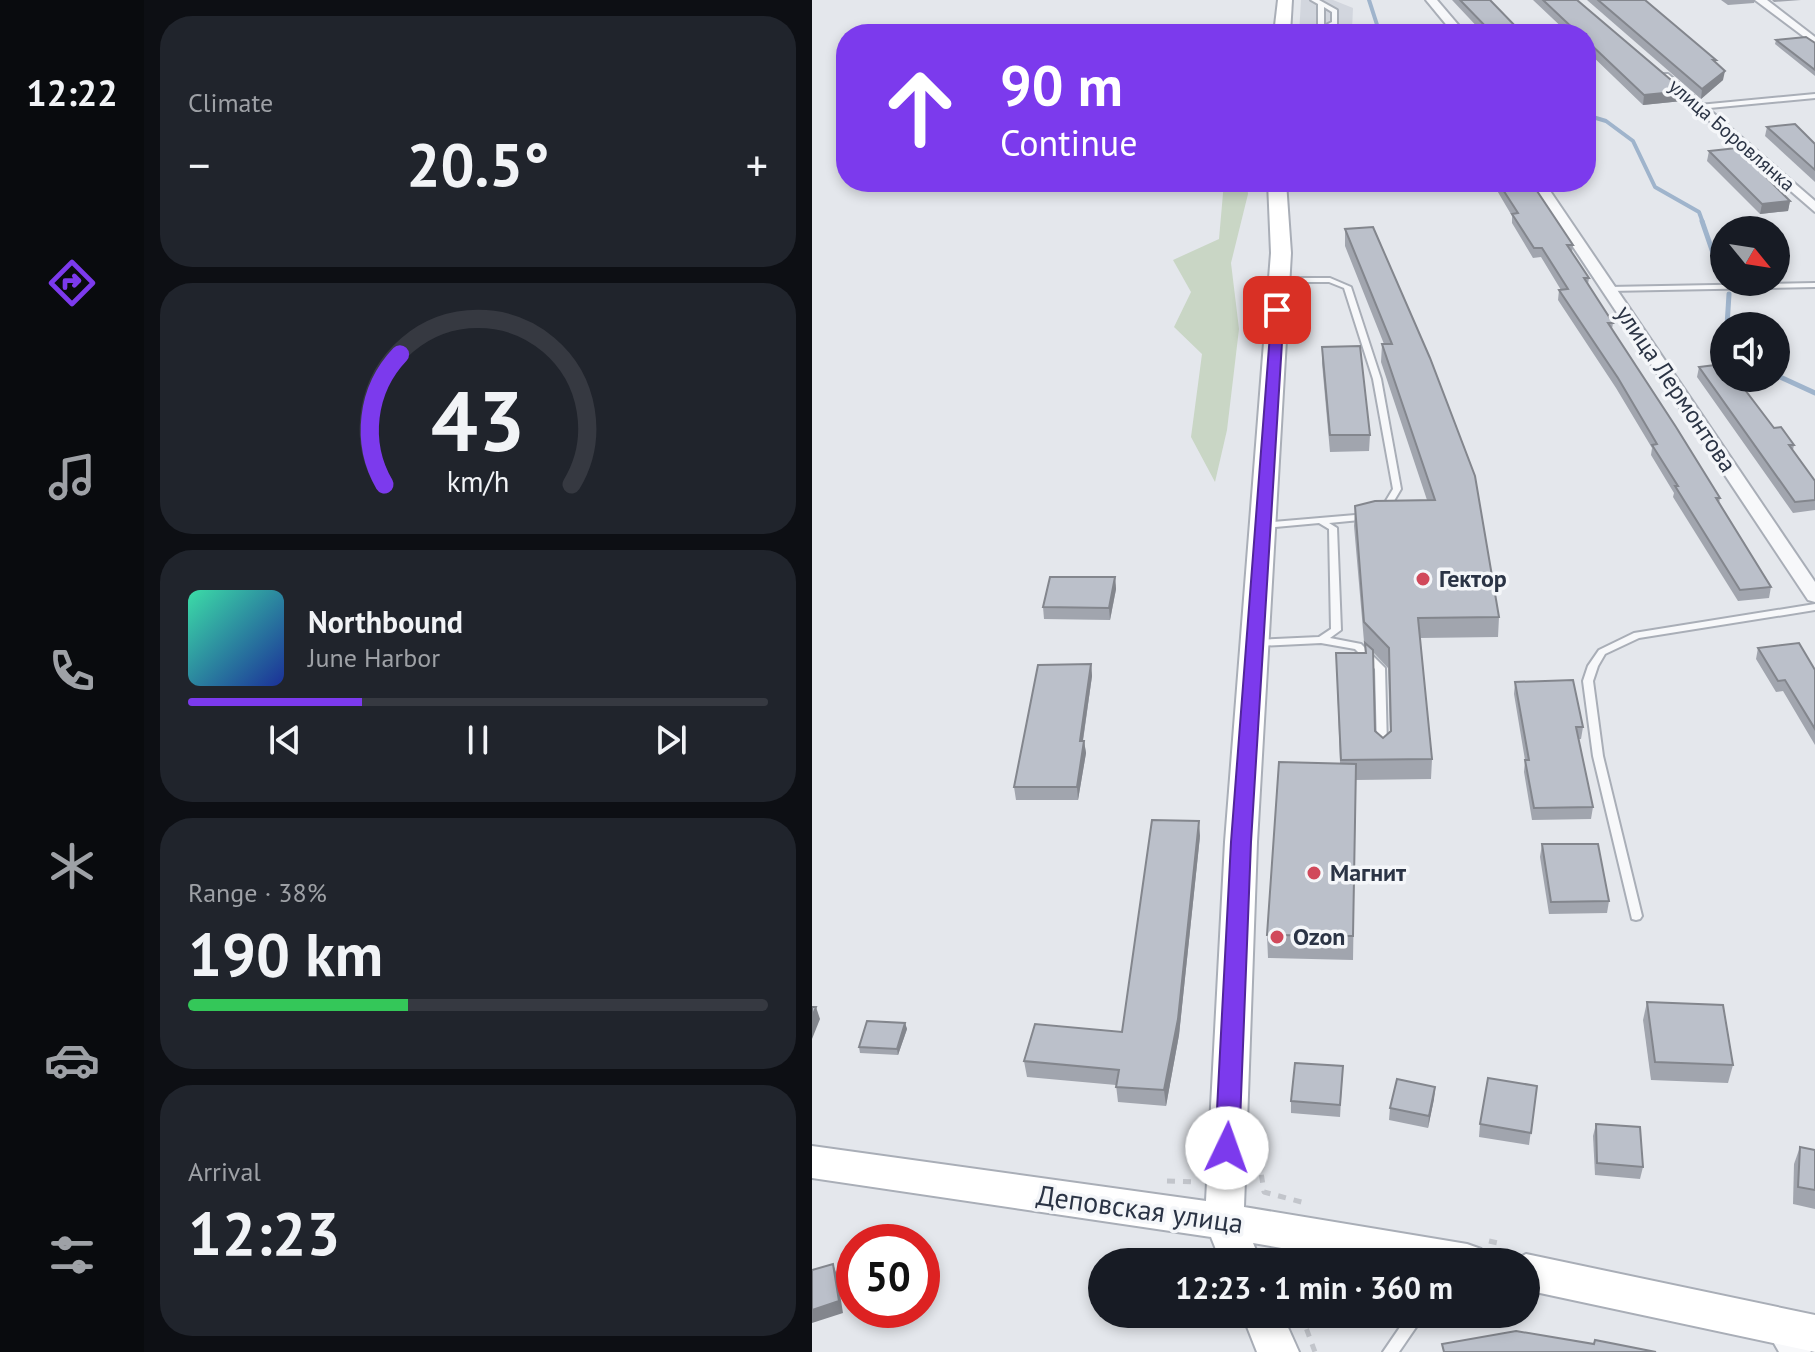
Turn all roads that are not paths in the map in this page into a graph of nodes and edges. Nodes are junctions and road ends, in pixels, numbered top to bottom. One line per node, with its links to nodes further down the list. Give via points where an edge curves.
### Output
1 (1285, 0): 5 (main road)
2 (1431, 0): 8 (street)
3 (1760, 0): 9 (street)
4 (1317, 2): 6 (lane); 7 (lane, via 1335,11)
5 (1283, 24)
6 (1320, 24)
7 (1333, 24)
8 (1452, 24)
9 (1815, 42)
10 (1654, 68): 12 (street, улица Боровлянка)
11 (1815, 96): 12 (lane)
12 (1699, 107): 15 (street, улица Боровлянка)
13 (1277, 192): 16 (main road)
14 (1544, 192): 18 (street, улица Лермонтова)
15 (1815, 208)
16 (1279, 280): 19 (lane, via 1330,280 1347,287 1377,379 1397,489 1386,508 1361,520); 20 (main road)
17 (1815, 285): 18 (lane)
18 (1609, 289): 21 (street, улица Лермонтова)
19 (1321, 522): 20 (lane); 23 (lane, via 1333,528 1336,630)
20 (1262, 525): 24 (main road)
21 (1815, 596)
22 (1815, 607): 26 (lane, via 1637,635 1602,652 1593,666 1588,681 1598,756)
23 (1321, 640): 24 (lane); 25 (lane, via 1358,646 1380,668)
24 (1255, 643): 28 (main road)
25 (1382, 751)
26 (1636, 916)
27 (812, 1162): 28 (main road, Деповская улица)
28 (1224, 1221): 29 (main road); 30 (main road, Деповская улица)
29 (1235, 1248)
30 (1411, 1248)
31 (1540, 1265): 34 (main road)
32 (1268, 1328): 35 (main road)
33 (1408, 1328): 36 (lane)
34 (1796, 1337)
35 (1278, 1352)
36 (1390, 1352)

